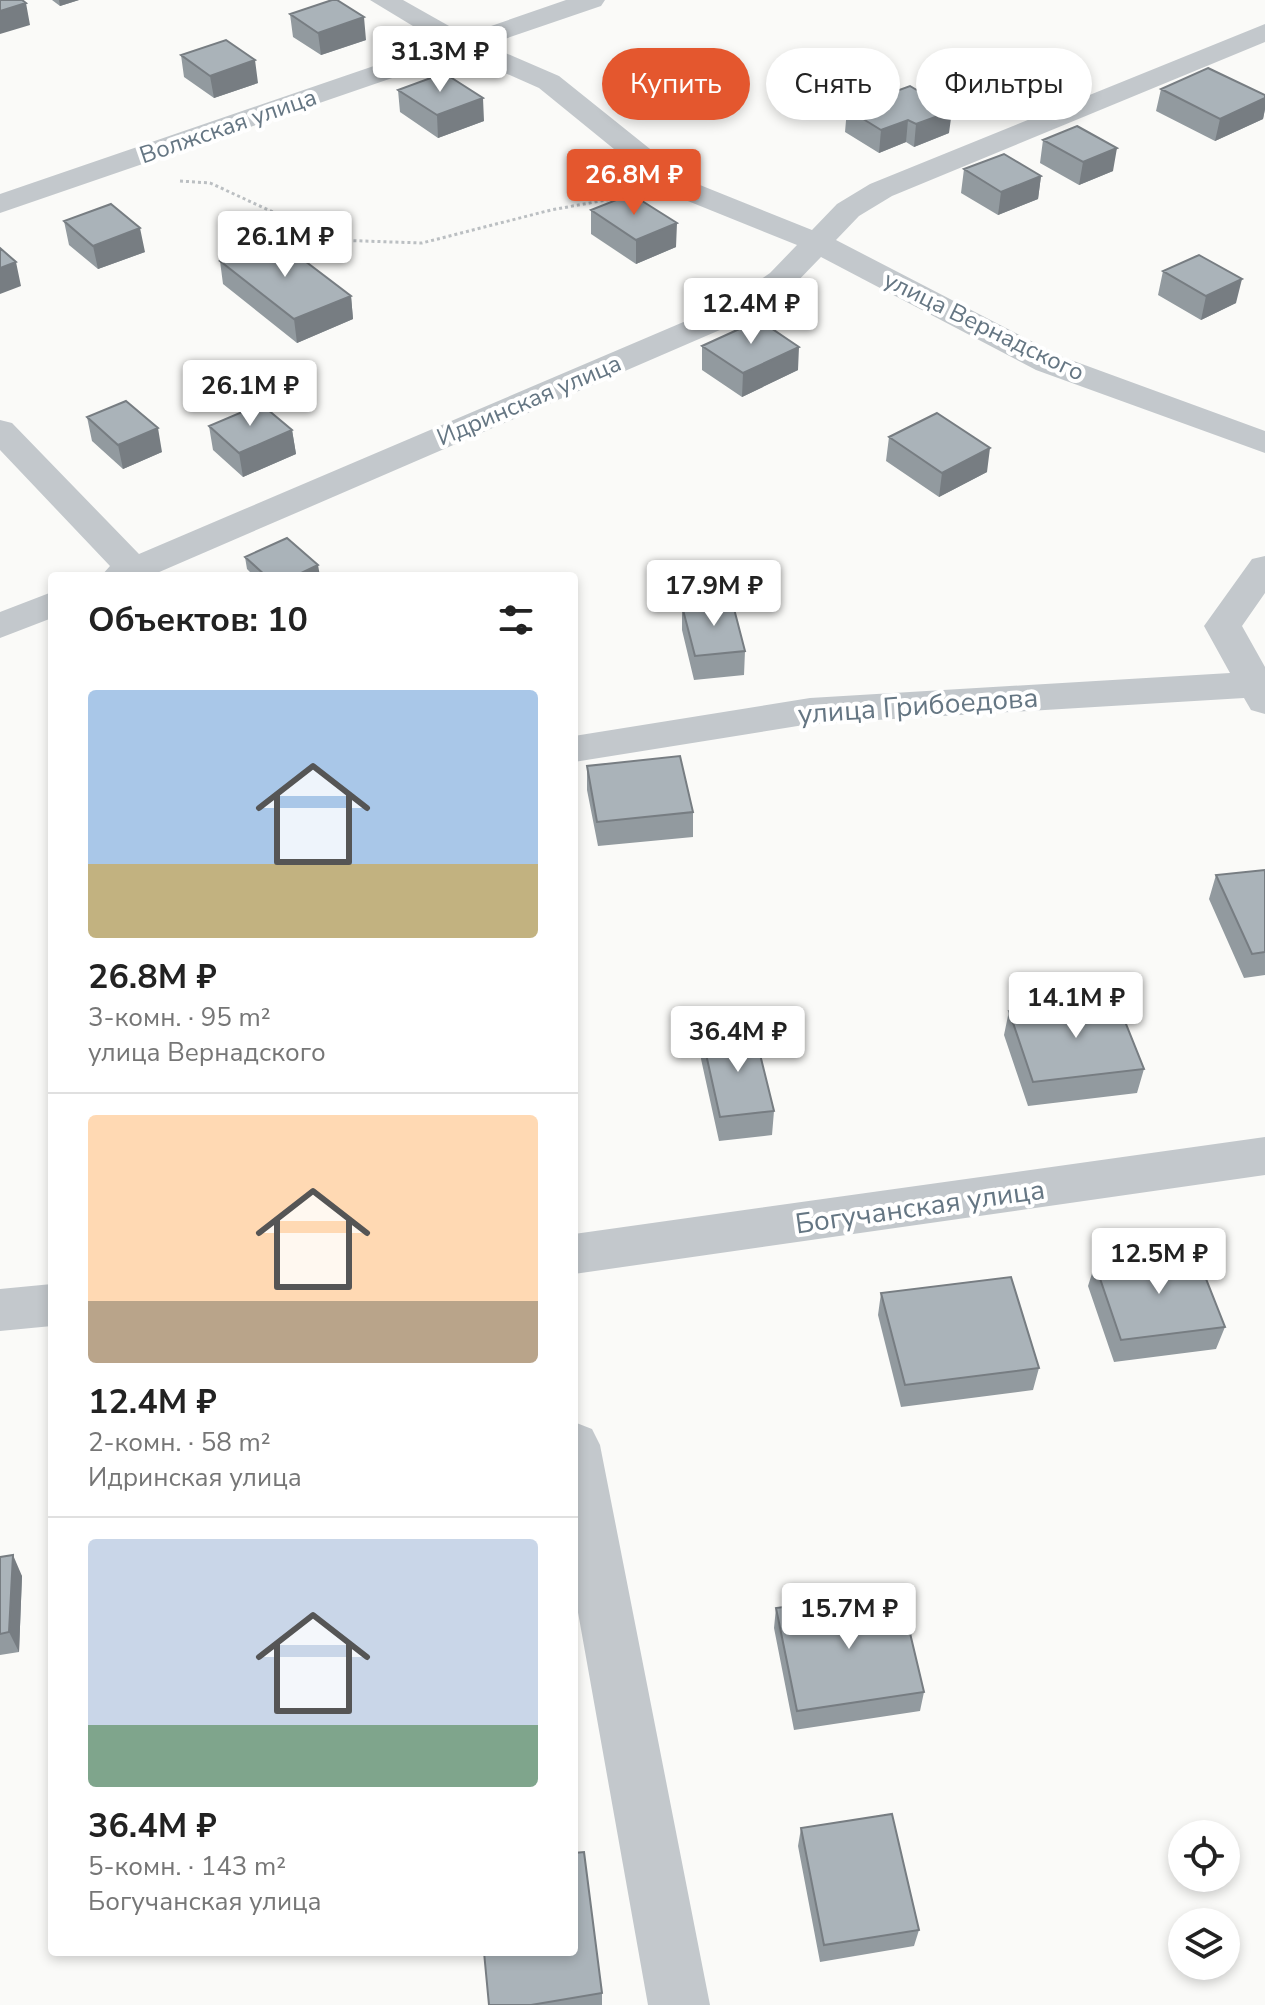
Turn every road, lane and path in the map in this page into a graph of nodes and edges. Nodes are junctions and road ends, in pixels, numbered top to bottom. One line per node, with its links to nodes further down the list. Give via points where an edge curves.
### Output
1 (383, 0): 4 (street, улица Вернадского)
2 (592, 0): 4 (street, Волжская улица)
3 (1265, 32): 8 (street, Идринская улица, via 881,190 848,210)
4 (464, 45): 5 (street, Волжская улица); 6 (street, улица Вернадского, via 549,82)
5 (91, 173): 6 (path, via 210,183 334,240 422,243 551,210); 7 (street, Волжская улица)
6 (679, 187): 8 (street, улица Вернадского)
7 (0, 204)
8 (816, 242): 10 (street, улица Вернадского, via 1048,363); 13 (street, Идринская улица, via 781,280 732,313)
9 (0, 430): 12 (street)
10 (1265, 443)
11 (1265, 567): 16 (street, via 1223,626)
12 (129, 572)
13 (136, 572)
14 (48, 606): 15 (street)
15 (0, 626)
16 (1262, 690): 17 (street, улица Грибоедова, via 810,711)
17 (578, 748)
18 (1265, 1156): 19 (street, Богучанская улица)
19 (578, 1253)
20 (48, 1305): 21 (street)
21 (0, 1310)
22 (578, 1466): 23 (street)
23 (679, 2005)

